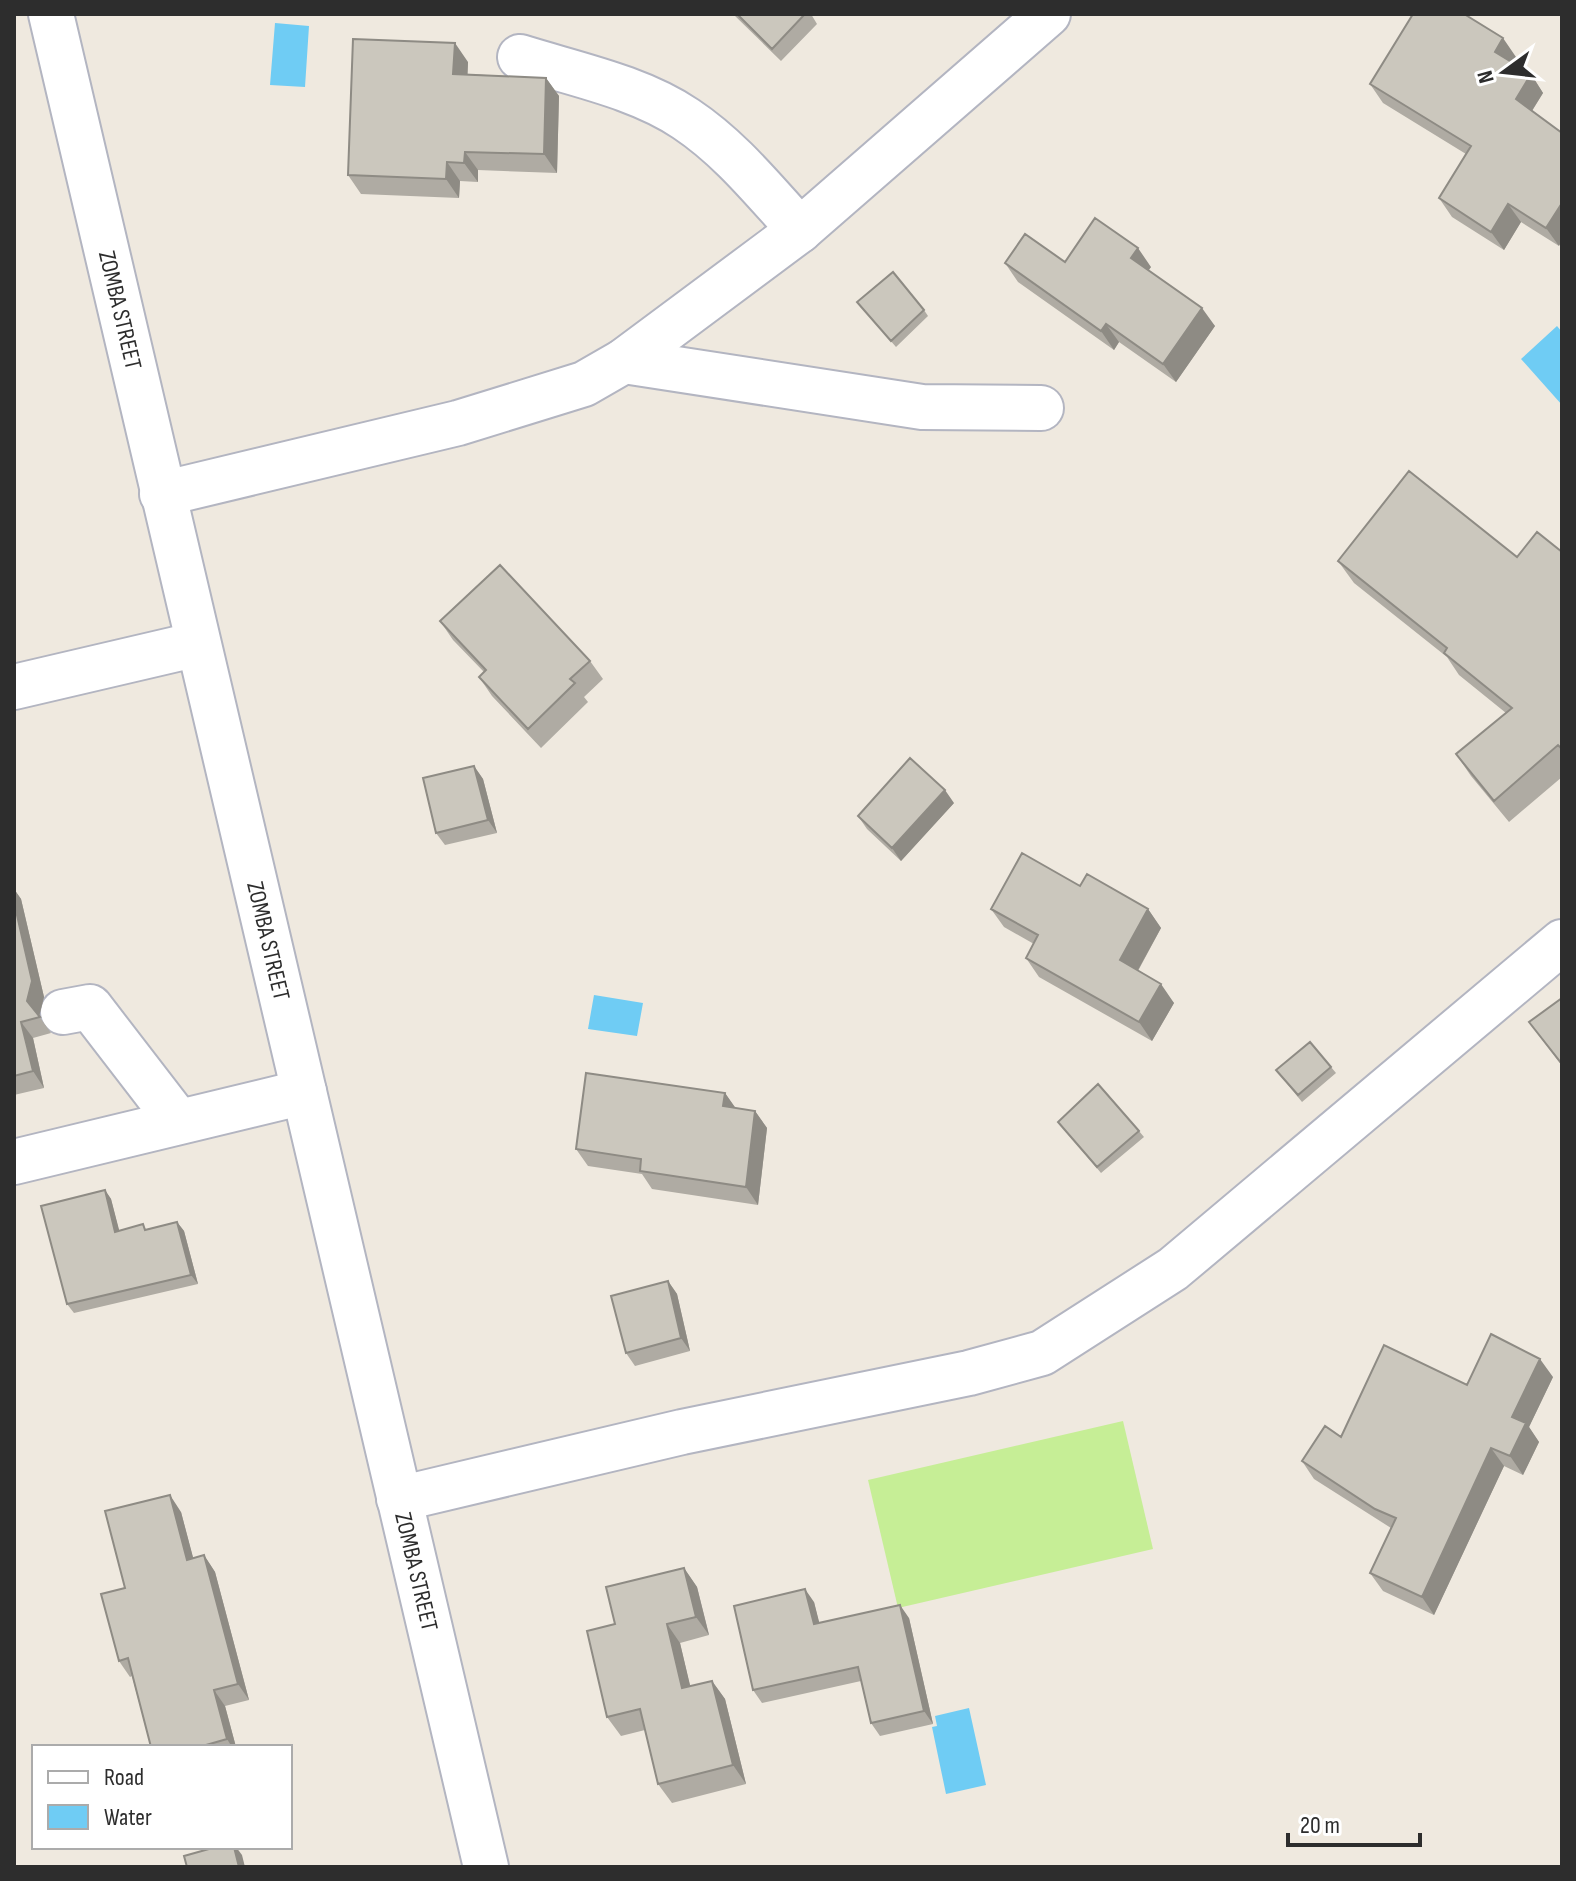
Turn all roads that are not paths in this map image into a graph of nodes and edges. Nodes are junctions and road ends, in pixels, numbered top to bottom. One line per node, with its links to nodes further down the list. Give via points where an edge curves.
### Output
1 (51, 14): 7 (street, ZOMBA STREET)
2 (1048, 14): 4 (street)
3 (520, 57): 4 (street, via 640,96 684,117 726,148)
4 (800, 230): 5 (street)
5 (624, 361): 6 (street, via 922,407); 7 (street, via 584,384 536,401)
6 (1041, 408)
7 (162, 494): 8 (street, ZOMBA STREET)
8 (198, 644): 9 (street); 12 (street, ZOMBA STREET)
9 (14, 687)
10 (1562, 942): 15 (street, via 1173,1269 1042,1353)
11 (63, 1012): 13 (street, via 90,1007)
12 (304, 1092): 13 (street); 15 (street, ZOMBA STREET)
13 (177, 1120): 14 (street)
14 (14, 1162)
15 (399, 1499): 16 (street, ZOMBA STREET)
16 (486, 1867)

